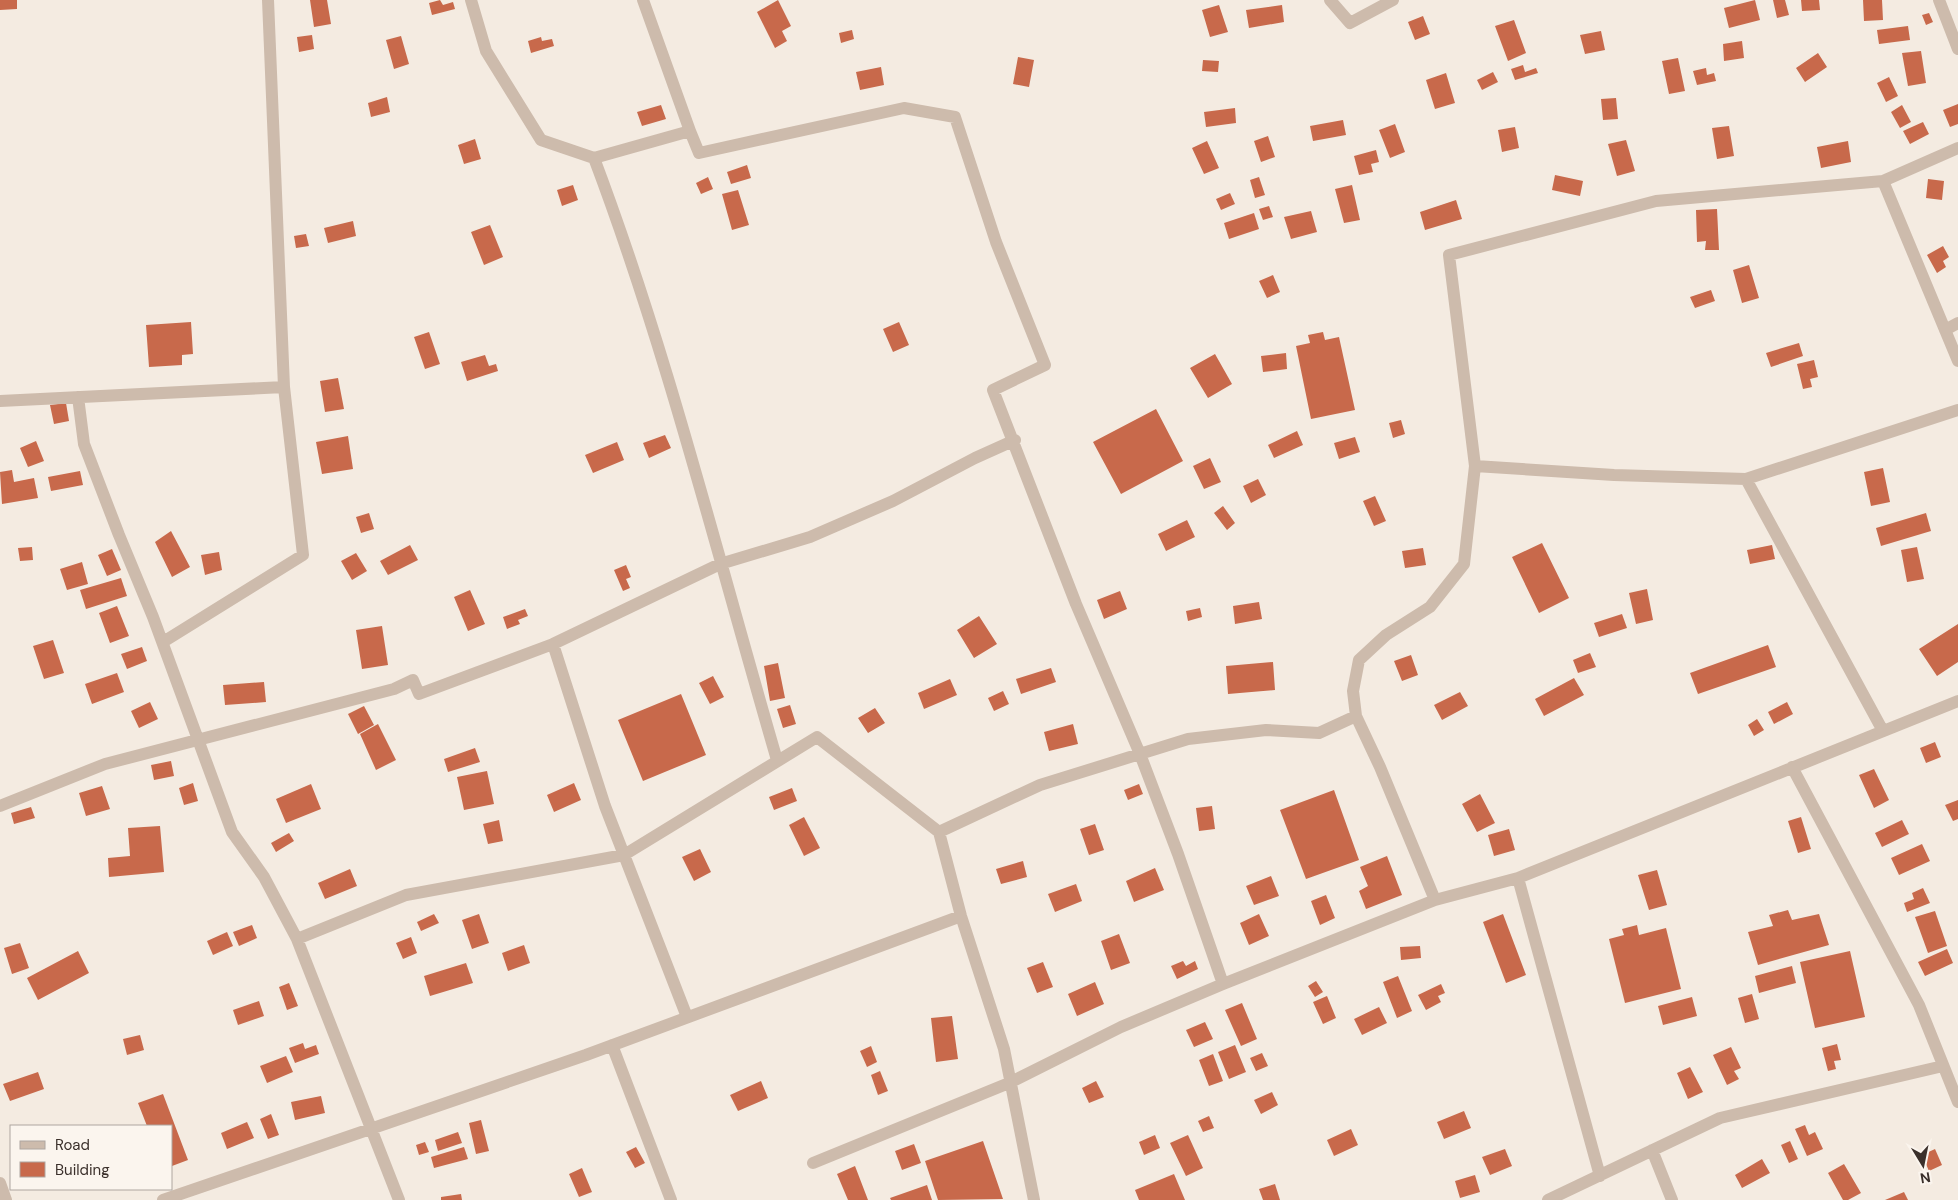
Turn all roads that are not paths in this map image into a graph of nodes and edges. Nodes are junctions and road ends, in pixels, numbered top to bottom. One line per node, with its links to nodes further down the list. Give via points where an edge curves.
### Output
1 (268, 0): 15 (street)
2 (471, 0): 10 (street, via 486,51 541,140)
3 (643, 0): 8 (street)
4 (1330, 0): 5 (street, via 1350,23)
5 (1393, 0)
6 (1939, 0): 7 (street)
7 (1958, 49)
8 (690, 131): 10 (street); 19 (street, via 699,153 904,108 956,117 996,242 1045,365 994,390)
9 (1958, 148): 11 (street)
10 (594, 158): 22 (street, via 629,251 702,488)
11 (1884, 181): 13 (street); 20 (street, via 1656,201 1450,255)
12 (1958, 323): 13 (street)
13 (1945, 330): 14 (street)
14 (1958, 361)
15 (284, 387): 16 (street); 23 (street, via 303,555)
16 (78, 397): 17 (street); 23 (street, via 84,444)
17 (0, 402)
18 (1958, 410): 21 (street)
19 (1015, 440): 22 (street, via 893,501 810,537); 29 (street, via 1076,604)
20 (1475, 466): 21 (street, via 1614,475); 26 (street, via 1464,564 1430,607 1386,634 1359,660 1353,691)
21 (1746, 478): 27 (street)
22 (720, 564): 24 (street); 30 (street)
23 (163, 642): 28 (street)
24 (553, 644): 28 (street, via 420,694 413,680 394,689); 34 (street)
25 (1958, 700): 27 (street)
26 (1356, 716): 29 (street, via 1319,733 1232,732 1188,739); 36 (street)
27 (1882, 731): 31 (street)
28 (198, 741): 32 (street, via 105,764); 38 (street, via 232,832 264,877)
29 (1140, 754): 33 (street, via 1040,785); 39 (street)
30 (777, 760): 33 (street, via 817,737); 34 (street)
31 (1792, 767): 35 (street); 42 (street, via 1919,1005)
32 (0, 806)
33 (938, 832): 37 (street)
34 (624, 855): 38 (street, via 406,895); 40 (street)
35 (1518, 878): 36 (street); 48 (street)
36 (1435, 900): 39 (street)
37 (961, 916): 40 (street); 43 (street, via 1004,1049)
38 (297, 939): 45 (street)
39 (1223, 984): 43 (street, via 1121,1027)
40 (687, 1017): 41 (street)
41 (612, 1045): 45 (street); 53 (street)
42 (1943, 1066): 44 (street); 46 (street, via 1720,1118)
43 (1009, 1083): 47 (street); 54 (street)
44 (1958, 1102)
45 (372, 1129): 51 (street); 52 (street)
46 (1652, 1150): 48 (street); 56 (street)
47 (812, 1163)
48 (1600, 1176): 55 (street)
49 (0, 1183): 50 (street)
50 (6, 1200)
51 (163, 1200)
52 (400, 1200)
53 (671, 1200)
54 (1034, 1200)
55 (1548, 1200)
56 (1672, 1200)

